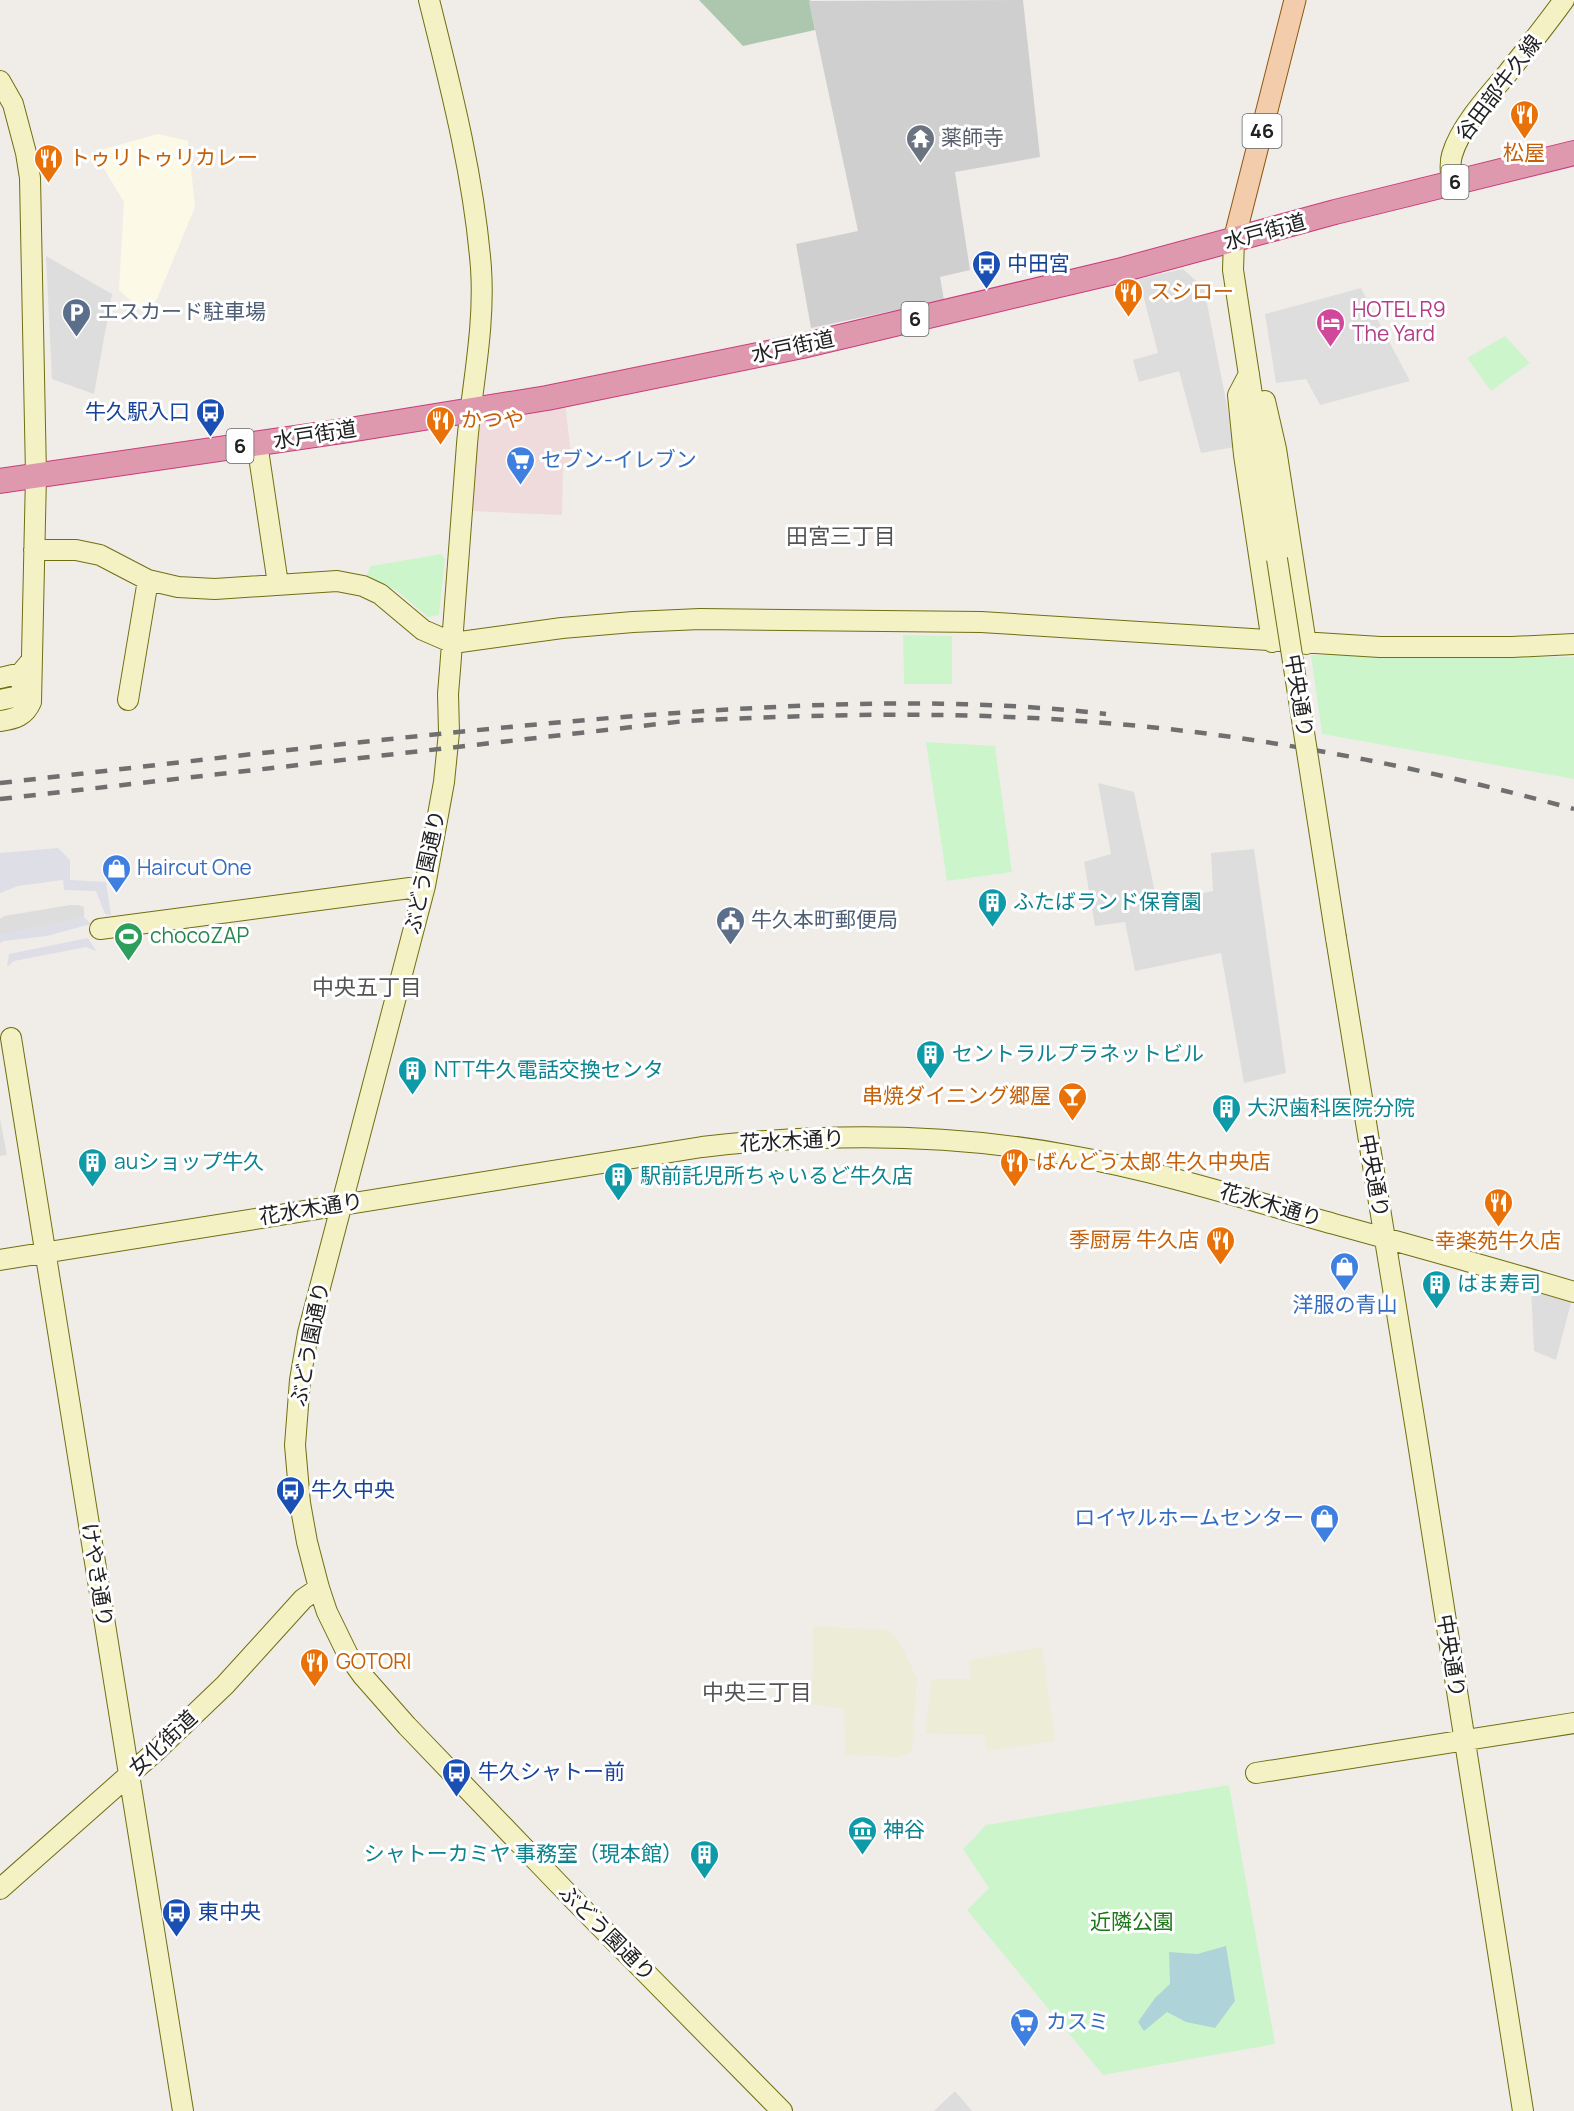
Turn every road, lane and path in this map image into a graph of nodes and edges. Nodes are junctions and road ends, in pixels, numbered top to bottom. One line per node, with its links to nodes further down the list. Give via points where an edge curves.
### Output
1 (429, 0): 9 (street, ぶどう園通り, via 464,142 478,237 482,308)
2 (1295, 0): 7 (main road, 46)
3 (1564, 0): 6 (street, 谷田部牛久線, via 1462,133 1452,154)
4 (0, 81): 11 (street, via 13,104 30,178)
5 (1574, 153): 6 (highway, 水戸街道 / 6)
6 (1452, 183): 7 (highway, 水戸街道 / 6)
7 (1234, 240): 8 (street, 中央通り, via 1233,270); 9 (highway, 水戸街道 / 6, via 802,346)
8 (1249, 374): 16 (street, via 1238,395); 18 (street, via 1262,388 1276,449); 29 (street, 中央通り, bridge)
9 (471, 410): 10 (highway, 水戸街道 / 6); 17 (street, ぶどう園通り)
10 (257, 443): 11 (highway, 水戸街道 / 6); 15 (street)
11 (36, 476): 12 (highway, 水戸街道 / 6); 13 (street)
12 (0, 482)
13 (34, 550): 14 (street, via 76,550 100,555); 20 (street)
14 (148, 580): 15 (street, via 177,587 215,589); 23 (street)
15 (278, 584): 17 (street, via 337,581 363,585 423,630)
16 (1272, 642): 17 (street, via 981,622 699,619 562,628); 18 (street)
17 (453, 643): 25 (street, ぶどう園通り, via 444,782)
18 (1306, 644): 19 (street)
19 (1574, 644)
20 (31, 662): 21 (street, via 21,673); 22 (street, via 19,696); 24 (street, via 31,702 27,711 20,717)
21 (0, 678)
22 (0, 700)
23 (128, 700)
24 (0, 721)
25 (425, 886): 26 (street); 28 (street, ぶどう園通り)
26 (100, 929)
27 (11, 1038): 30 (street, けやき通り)
28 (343, 1204): 29 (street, 花水木通り, via 752,1141 900,1138 1033,1150 1132,1168); 30 (street, 花水木通り); 33 (street, ぶどう園通り, via 308,1333 296,1411 300,1503)
29 (1385, 1237): 32 (street, 花水木通り); 35 (street, 中央通り)
30 (46, 1253): 31 (street, 花水木通り); 37 (street, けやき通り)
31 (0, 1260)
32 (1574, 1292)
33 (319, 1588): 37 (street, 女化街道, via 303,1599 225,1685); 40 (street, ぶどう園通り, via 348,1655 398,1716)
34 (1574, 1723): 35 (street)
35 (1464, 1740): 36 (street); 41 (street, 中央通り)
36 (1256, 1773)
37 (129, 1775): 38 (street, 女化街道); 39 (street, けやき通り)
38 (0, 1889)
39 (183, 2111)
40 (782, 2111)
41 (1523, 2111)

